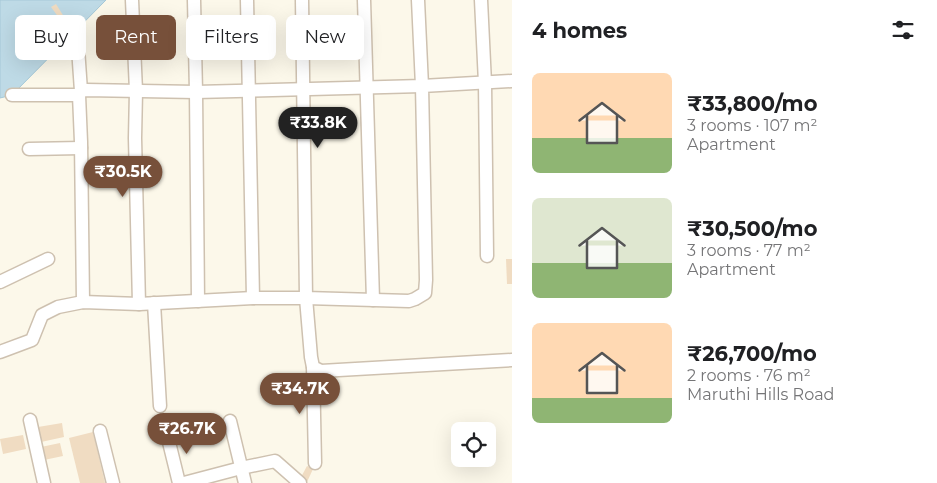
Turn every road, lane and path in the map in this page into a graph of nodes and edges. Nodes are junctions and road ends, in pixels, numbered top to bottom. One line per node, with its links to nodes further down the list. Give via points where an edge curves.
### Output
1 (132, 0): 14 (street)
2 (194, 0): 16 (street)
3 (247, 0): 15 (street)
4 (302, 0): 13 (street)
5 (364, 0): 12 (street)
6 (418, 0): 11 (street)
7 (481, 0): 10 (street)
8 (79, 60): 17 (street)
9 (512, 81): 10 (street)
10 (485, 83): 11 (street); 21 (street)
11 (422, 86): 12 (street); 26 (street, via 425,293 409,301)
12 (367, 88): 13 (street); 26 (street)
13 (303, 89): 15 (street); 25 (street)
14 (136, 91): 16 (street); 17 (street, via 86,90); 30 (street)
15 (250, 91): 16 (street); 24 (street)
16 (196, 92): 27 (street)
17 (80, 93): 18 (street); 19 (street)
18 (12, 94)
19 (81, 148): 20 (street); 28 (street)
20 (28, 149)
21 (487, 256)
22 (48, 259): 23 (street)
23 (0, 282)
24 (253, 298): 25 (street); 27 (street)
25 (306, 298): 26 (street); 33 (street)
26 (373, 300)
27 (198, 301): 29 (street)
28 (84, 302): 30 (street); 31 (street, via 58,307 42,315 32,340)
29 (154, 303): 30 (street); 34 (street)
30 (139, 304)
31 (0, 352)
32 (512, 360): 33 (street, via 321,371)
33 (313, 367): 39 (street)
34 (160, 406)
35 (30, 420): 41 (street)
36 (230, 421): 40 (street)
37 (100, 430): 42 (street)
38 (167, 434): 43 (street)
39 (315, 463)
40 (241, 468): 44 (street); 45 (street); 46 (street, via 276,461)
41 (44, 483)
42 (113, 483)
43 (180, 483)
44 (184, 483)
45 (245, 483)
46 (300, 483)

